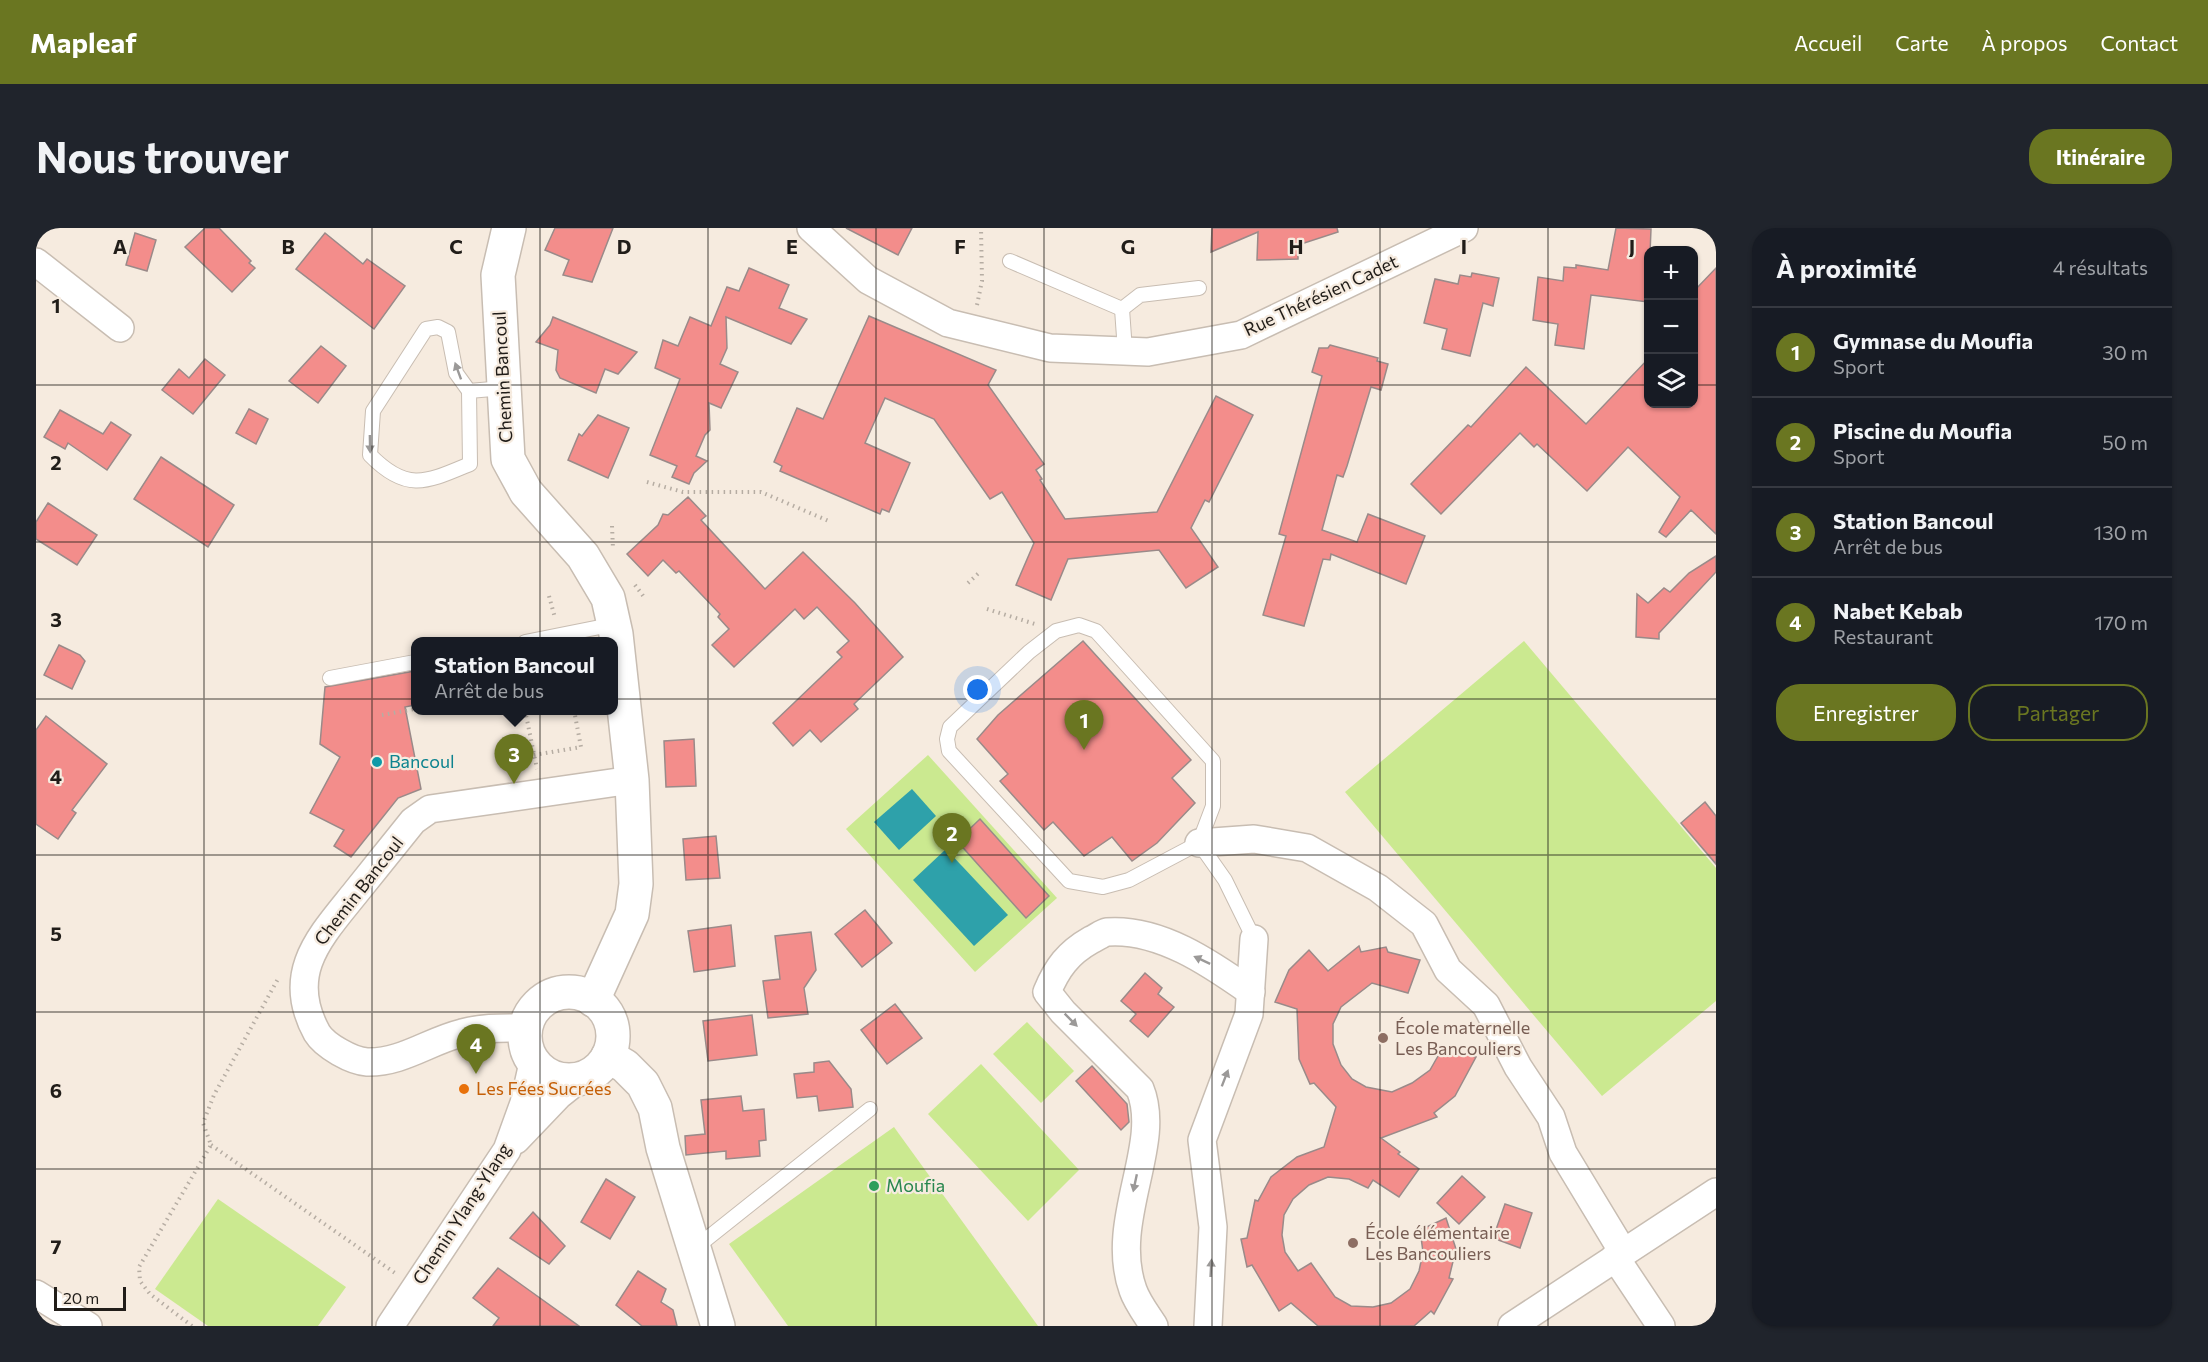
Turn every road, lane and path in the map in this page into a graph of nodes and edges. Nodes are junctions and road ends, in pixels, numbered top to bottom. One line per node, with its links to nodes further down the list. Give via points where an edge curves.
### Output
1 (509, 228): 12 (main road, Chemin Bancoul, via 498,275)
2 (811, 228): 11 (street, Rue Thérésien Cadet, via 868,280 948,323 1050,348)
3 (981, 228): 7 (path)
4 (1464, 228): 11 (street, Rue Thérésien Cadet, via 1241,335 1148,352)
5 (1010, 261): 9 (lane)
6 (36, 262): 10 (street)
7 (982, 281)
8 (1199, 288): 9 (lane, via 1140,296)
9 (1122, 309): 11 (lane)
10 (120, 328)
11 (1125, 351)
12 (504, 388): 13 (lane); 19 (main road, Chemin Bancoul, via 508,459 526,492 583,556 608,598)
13 (469, 391): 13 (lane, one-way to 13, via 456,373 448,332 438,327 426,329 373,411 370,455 384,470 407,480 428,481 470,464)
14 (647, 482): 15 (path, via 683,492 761,492)
15 (831, 522)
16 (981, 571): 17 (path)
17 (968, 583)
18 (987, 609): 20 (path)
19 (615, 624): 21 (lane); 22 (main road, Chemin Bancoul)
20 (1056, 631): 31 (lane, via 1079,625 1096,631 1213,761 1213,806); 31 (lane, via 950,726 946,739 949,751 1069,881 1103,887 1129,880)
21 (550, 637)
22 (616, 637)
23 (618, 652): 30 (main road, Chemin Bancoul)
24 (411, 663): 25 (lane)
25 (330, 678)
26 (411, 710): 27 (path)
27 (382, 715)
28 (575, 715): 29 (path, via 581,747)
29 (534, 755)
30 (632, 780): 34 (main road, Chemin Bancoul, via 637,860 632,914); 35 (street, Chemin Bancoul, via 430,809 413,821 315,943 305,977 307,1014 321,1039 365,1062 407,1056 461,1033)
31 (1200, 843): 32 (lane, via 1225,880); 44 (street, via 1254,839 1307,848 1378,888 1424,924 1448,970 1486,1005 1518,1067 1551,1117 1563,1153)
32 (1254, 939): 33 (street)
33 (1251, 992): 50 (street, one-way to 50, via 1208,962 1149,937 1105,932 1074,949 1056,972 1047,992 1140,1089 1147,1104 1126,1223 1133,1290); 51 (street, one-way to 33, via 1213,1227 1202,1140 1250,1014)
34 (593, 1000): 35 (main road, via 582,994 557,994 536,1006); 36 (main road, via 603,1008 613,1031)
35 (525, 1028): 37 (main road)
36 (608, 1056): 38 (main road, via 591,1075); 43 (main road, via 626,1066 643,1084 655,1108)
37 (533, 1063): 38 (main road, via 554,1078); 41 (street, Chemin Ylang-Ylang)
38 (579, 1079): 41 (street)
39 (870, 1109): 43 (lane)
40 (211, 1145): 45 (path)
41 (507, 1150): 45 (street, Chemin Ylang-Ylang)
42 (1716, 1192): 44 (street)
43 (694, 1249): 49 (main road)
44 (1619, 1255): 52 (street); 53 (street)
45 (416, 1287): 48 (street, Chemin Ylang-Ylang)
46 (36, 1294): 47 (street)
47 (88, 1326)
48 (390, 1326)
49 (718, 1326)
50 (1154, 1326)
51 (1208, 1326)
52 (1512, 1326)
53 (1661, 1326)

